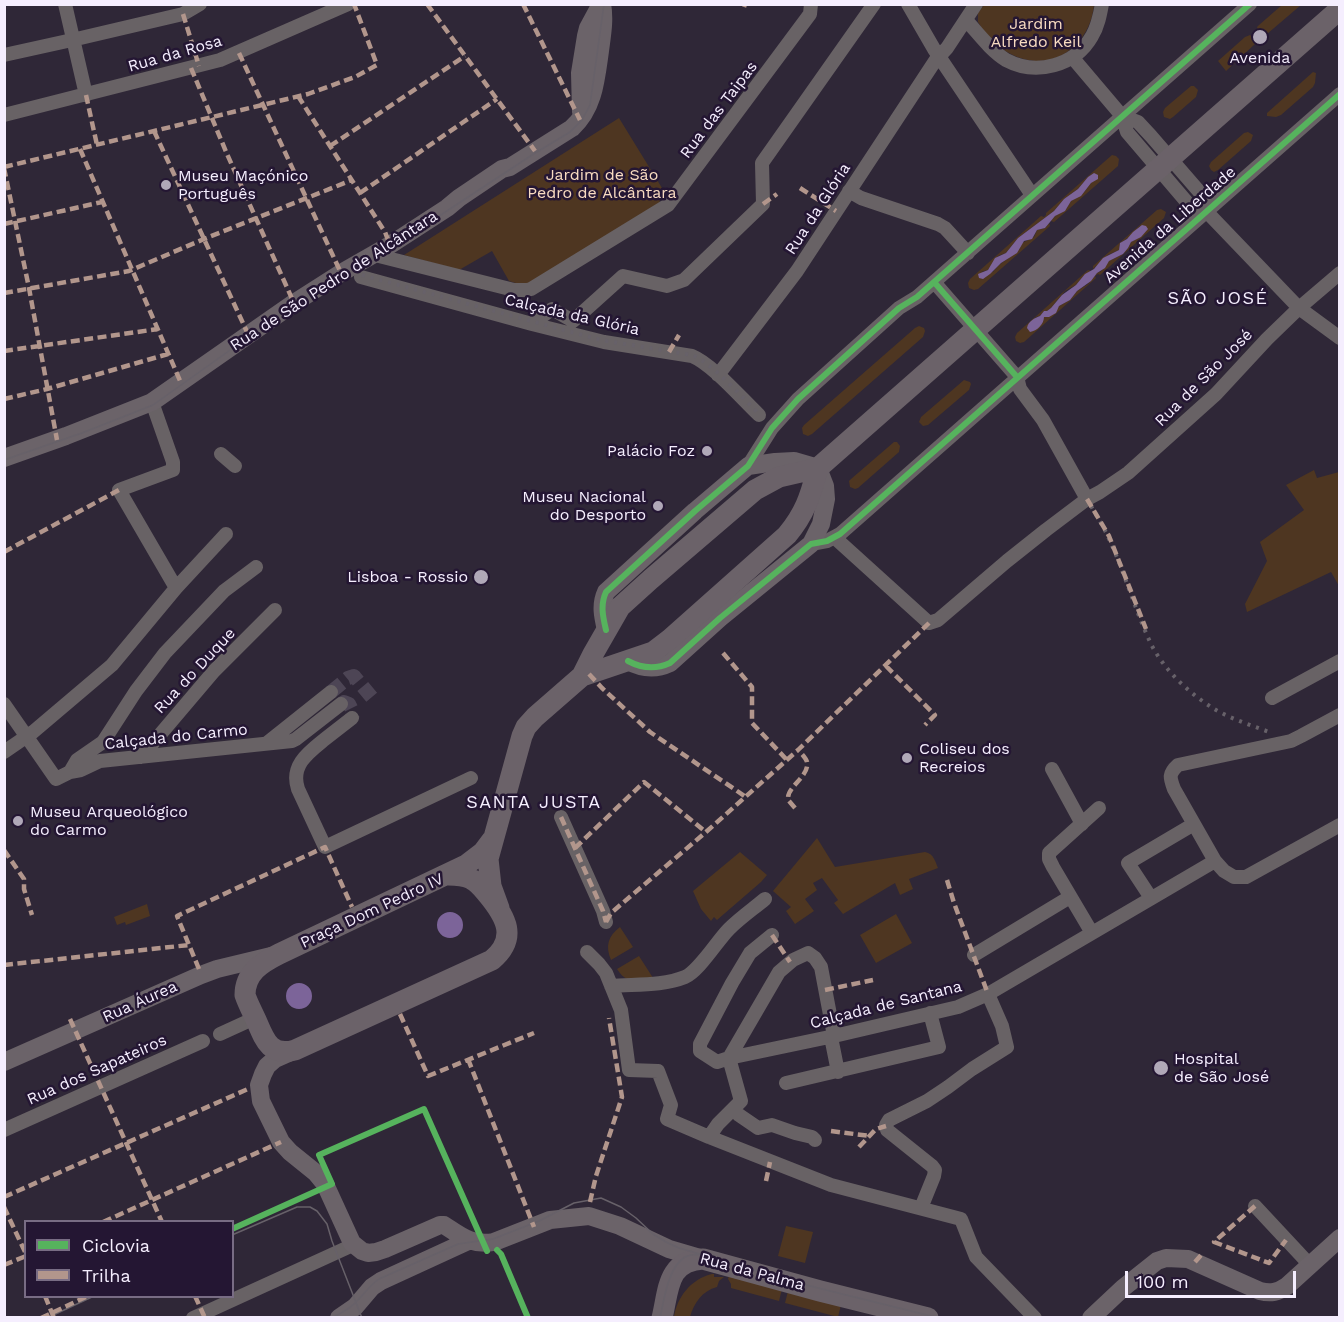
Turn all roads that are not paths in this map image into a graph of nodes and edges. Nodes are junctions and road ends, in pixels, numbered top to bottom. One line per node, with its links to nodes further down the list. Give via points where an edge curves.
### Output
1 (65, 4): 13 (street)
2 (200, 4): 13 (street, via 183,14)
3 (348, 4): 18 (street, Rua da Rosa, via 220,60)
4 (601, 4): 26 (main road, Rua de São Pedro de Alcântara, via 586,36 580,73 580,120)
5 (811, 4): 26 (street, Rua das Taipas, via 810,14 668,205 531,289 514,290)
6 (874, 4): 31 (street, via 762,163 763,204 684,280 667,286 623,276 573,321 552,309)
7 (908, 4): 15 (street)
8 (976, 4): 12 (street, Rua da Glória)
9 (1102, 4): 16 (street, via 1092,37)
10 (1250, 4): 20 (street)
11 (1340, 9): 21 (main road)
12 (966, 20): 15 (street, Rua da Glória); 16 (street, via 997,54 1016,64 1048,67)
13 (72, 40): 14 (street); 18 (street)
14 (4, 54)
15 (939, 56): 22 (street, Rua da Glória); 23 (street)
16 (1072, 57): 20 (street, Avenida da Liberdade)
17 (1340, 94): 24 (street, Avenida da Liberdade)
18 (86, 95): 19 (street, Rua da Rosa)
19 (4, 115)
20 (1122, 116): 21 (street, Avenida da Liberdade, via 1126,132); 23 (street)
21 (1164, 164): 24 (street, Avenida da Liberdade, via 1191,207); 32 (main road)
22 (849, 191): 25 (street, via 942,226); 34 (street, Rua da Glória, via 797,271)
23 (1032, 195): 25 (street)
24 (1206, 211): 30 (street); 35 (street, Avenida da Liberdade)
25 (968, 253): 29 (street)
26 (375, 255): 36 (main road, Rua de São Pedro de Alcântara, via 313,291)
27 (1340, 273): 30 (street, Rua de São José)
28 (361, 277): 31 (street, Calçada da Glória)
29 (934, 282): 32 (street); 41 (street, via 899,308 798,399 772,428)
30 (1299, 308): 33 (street); 43 (street, Rua de São José, via 1216,394 1137,466)
31 (532, 324): 34 (street, Calçada da Glória, via 604,342 692,356)
32 (976, 330): 35 (street); 42 (main road)
33 (1340, 338)
34 (718, 375): 37 (street, Calçada da Glória)
35 (1017, 377): 43 (street, via 1020,390 1043,420); 45 (street, Avenida da Liberdade)
36 (152, 402): 39 (main road, Rua de São Pedro de Alcântara); 48 (street, via 173,470 119,490)
37 (759, 415)
38 (221, 454): 40 (street)
39 (4, 458)
40 (235, 466)
41 (748, 466): 42 (main road, via 794,461); 50 (main road, via 606,592 602,603)
42 (818, 468): 46 (main road, via 826,499); 50 (main road, via 779,477 755,490 620,607); 51 (main road, via 806,508 787,535 670,639 653,652)
43 (1087, 499): 45 (street, Rua de São José, via 938,620 929,622)
44 (226, 534): 48 (street)
45 (834, 537): 46 (street, Avenida da Liberdade)
46 (811, 544): 51 (main road, via 670,663 648,668)
47 (256, 567): 65 (street, via 224,591 165,653 103,742 77,760)
48 (176, 588): 60 (street, via 112,665)
49 (275, 610): 63 (street, Rua do Duque, via 214,671)
50 (606, 630): 51 (main road); 53 (main road)
51 (627, 661): 53 (main road)
52 (1340, 661): 55 (street)
53 (582, 676): 72 (main road, via 526,728)
54 (332, 692): 61 (street, Calçada do Carmo)
55 (1272, 698)
56 (4, 704): 60 (street)
57 (341, 704): 61 (street, Calçada do Carmo, via 296,739)
58 (1340, 715): 70 (street, via 1290,741 1178,765 1170,778)
59 (352, 718): 66 (street, via 307,754 297,772 298,789 325,848)
60 (27, 737): 62 (street); 65 (street, Calçada do Carmo, via 56,779)
61 (267, 743): 63 (street, Calçada do Carmo)
62 (4, 752)
63 (141, 757): 65 (street, Calçada do Carmo, via 100,761)
64 (1052, 769): 69 (street)
65 (70, 772)
66 (471, 778)
67 (1100, 808): 69 (street)
68 (561, 816): 79 (street)
69 (1082, 824): 75 (street, via 1049,854)
70 (1194, 824): 73 (street); 76 (street, via 1128,862)
71 (1340, 825): 73 (street, via 1246,877 1234,877)
72 (492, 839): 74 (main road, via 473,861); 78 (main road, via 488,867)
73 (1215, 861): 76 (street, Calçada de Santana)
74 (448, 875): 78 (main road, Praça Dom Pedro IV, via 471,879); 83 (main road, Praça Dom Pedro IV)
75 (1071, 897): 80 (street); 84 (street)
76 (1151, 898): 80 (street, Calçada de Santana)
77 (765, 899): 85 (street, via 729,929 687,976)
78 (499, 908): 92 (main road, Praça Dom Pedro IV, via 507,938 492,960)
79 (606, 922)
80 (1092, 933): 86 (street, Calçada de Santana)
81 (772, 935): 93 (street, via 750,953 700,1044 700,1051 717,1062)
82 (587, 951): 85 (street, via 600,964)
83 (279, 954): 88 (main road, Praça Dom Pedro IV, via 255,968 248,978 245,995); 94 (main road, Rua Áurea, via 201,975)
84 (974, 955)
85 (611, 986): 99 (street, via 621,1010 629,1070 658,1071 671,1105 667,1119)
86 (988, 994): 87 (street, Calçada de Santana, via 958,1007); 102 (street, via 1007,1047 886,1125 887,1130 935,1170)
87 (930, 1013): 90 (street, Calçada de Santana); 95 (street, via 939,1047)
88 (255, 1018): 89 (street); 92 (main road, Praça Dom Pedro IV, via 271,1047 282,1052)
89 (220, 1034)
90 (832, 1036): 93 (street, Calçada de Santana); 93 (street, via 821,967 808,953 779,972); 95 (street)
91 (203, 1041): 98 (street, Rua dos Sapateiros)
92 (295, 1050): 105 (main road, Praça Dom Pedro IV, via 270,1062 259,1085 261,1101 280,1142 322,1180)
93 (729, 1058): 97 (street, via 741,1101)
94 (4, 1062)
95 (838, 1072): 96 (street)
96 (786, 1083)
97 (733, 1109): 99 (street); 100 (street, via 758,1128 772,1125)
98 (4, 1130)
99 (709, 1137): 102 (street, via 831,1185)
100 (815, 1140)
101 (1255, 1206): 107 (street)
102 (921, 1208): 113 (street, via 961,1219 976,1257)
103 (1340, 1238): 107 (main road)
104 (468, 1241): 105 (main road, via 440,1225 381,1251 368,1253); 106 (main road, Rua da Palma, via 494,1242 550,1220 580,1216 620,1226); 108 (main road, via 381,1281 372,1287)
105 (353, 1245): 109 (street)
106 (703, 1260): 111 (main road, via 686,1262 676,1271); 112 (main road, Rua da Palma)
107 (1310, 1265): 114 (main road, via 1284,1288 1268,1293 1188,1260 1167,1258)
108 (357, 1312): 110 (main road)
109 (193, 1317)
110 (339, 1317)
111 (662, 1317)
112 (928, 1317)
113 (1035, 1317)
114 (1091, 1317)

